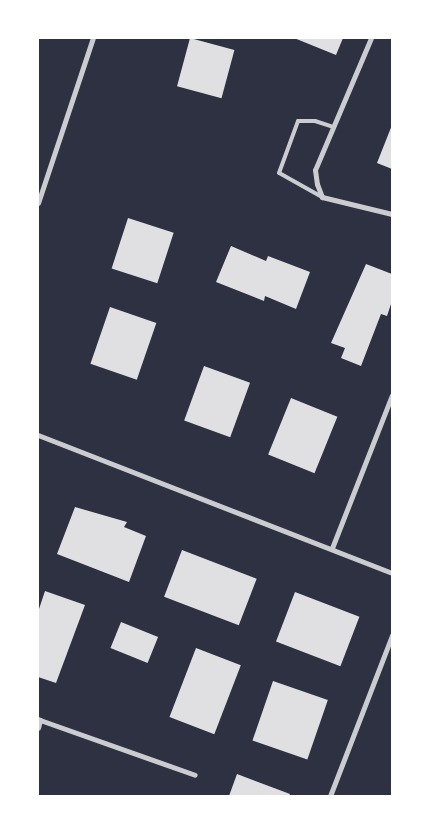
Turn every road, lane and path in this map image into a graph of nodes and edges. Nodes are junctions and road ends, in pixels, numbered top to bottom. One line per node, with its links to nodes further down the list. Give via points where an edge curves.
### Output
1 (92, 38): 5 (street)
2 (370, 38): 3 (street)
3 (333, 127): 4 (street, via 315,170); 4 (lane, via 315,121 298,121 279,173)
4 (322, 197): 6 (street)
5 (38, 202)
6 (392, 214)
7 (392, 395): 9 (street)
8 (38, 435): 9 (street)
9 (332, 548): 10 (street)
10 (392, 573)
11 (392, 635): 15 (street)
12 (39, 720): 13 (street); 14 (street)
13 (38, 728)
14 (195, 775)
15 (330, 796)

